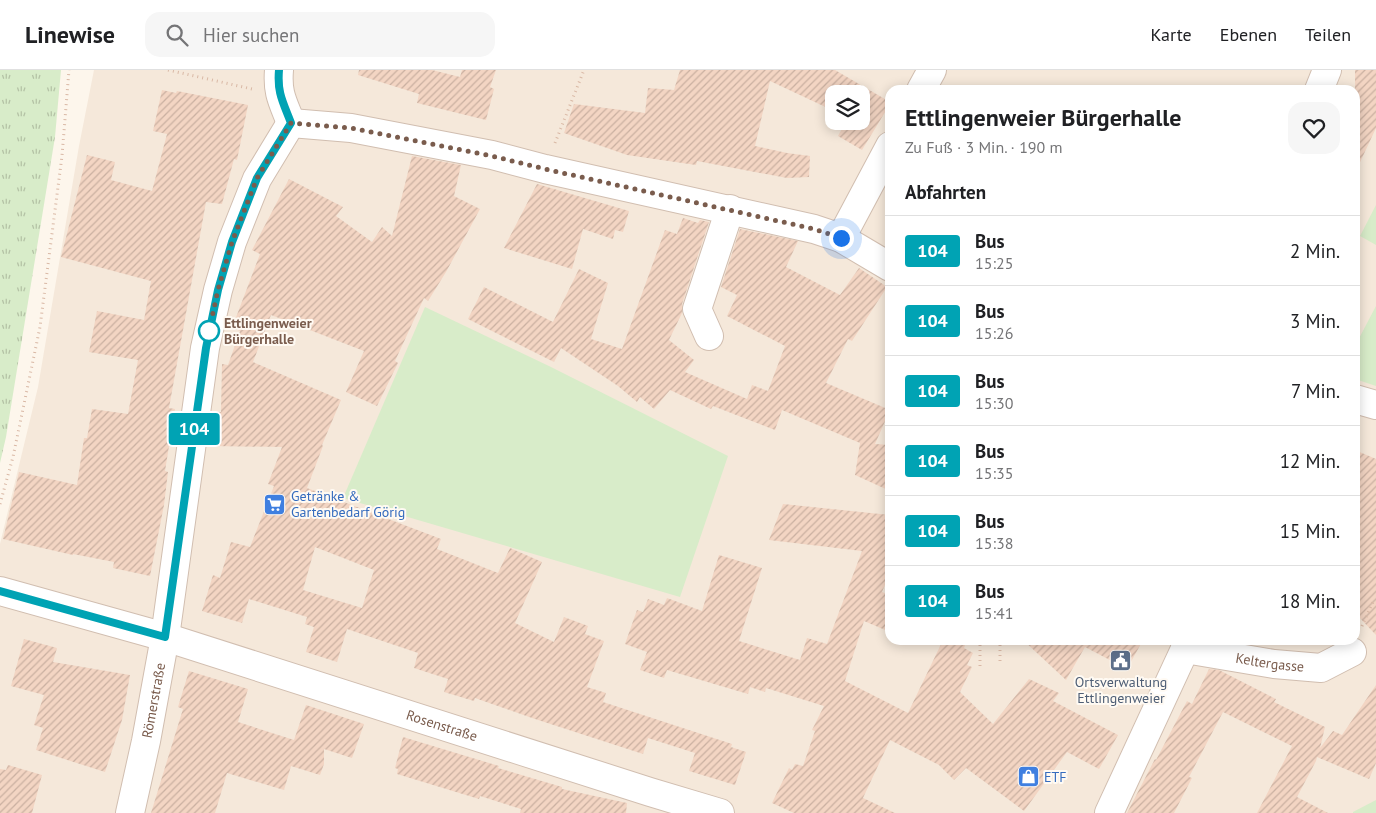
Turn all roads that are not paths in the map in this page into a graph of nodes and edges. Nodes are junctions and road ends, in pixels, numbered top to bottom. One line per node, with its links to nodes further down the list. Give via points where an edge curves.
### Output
1 (932, 70): 4 (street)
2 (1327, 70): 5 (street)
3 (280, 83): 6 (street)
4 (924, 85)
5 (1321, 85)
6 (291, 123): 8 (street, via 351,128); 15 (street, Römerstraße, via 257,178 232,242 218,290 206,348)
7 (885, 155): 9 (street)
8 (730, 209): 9 (street); 11 (street, via 697,309)
9 (841, 238): 10 (street)
10 (885, 264)
11 (708, 336)
12 (1360, 400): 13 (street)
13 (1376, 405)
14 (0, 591): 15 (street, Rosenstraße)
15 (165, 637): 19 (street, Römerstraße); 20 (street, Rosenstraße)
16 (1186, 645): 21 (street)
17 (1190, 645): 18 (street, Keltergasse, via 1274,664 1321,668)
18 (1352, 652)
19 (130, 813)
20 (720, 813)
21 (1109, 813)

